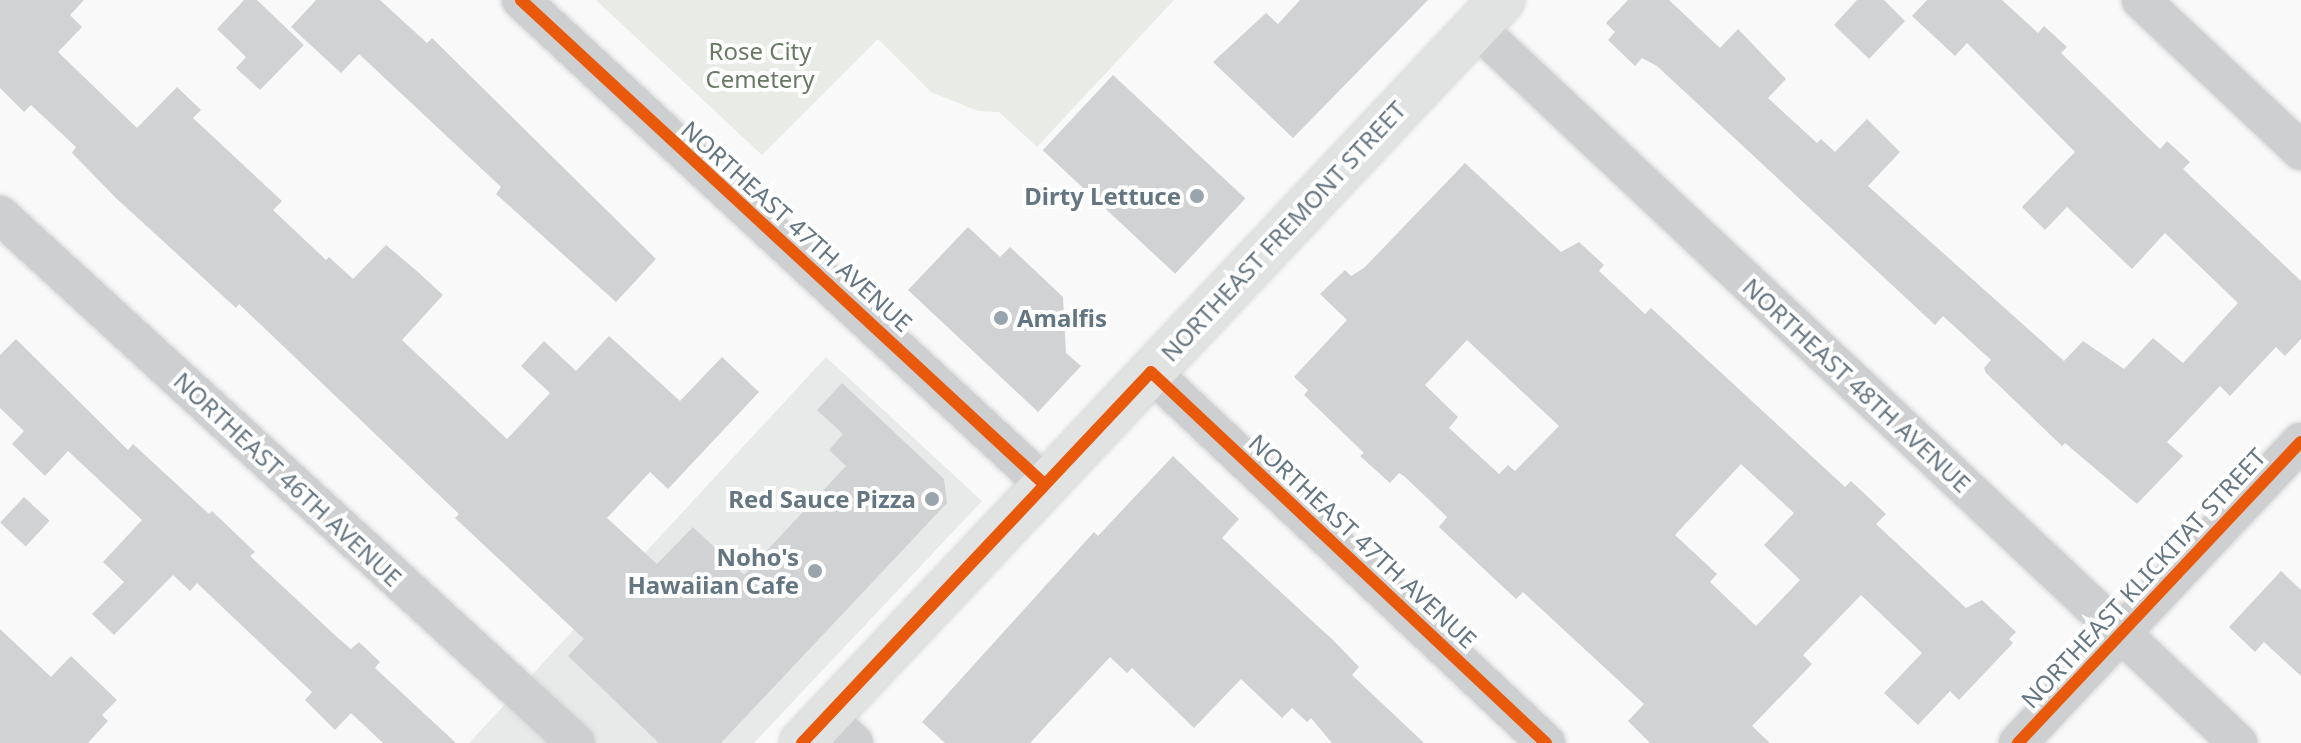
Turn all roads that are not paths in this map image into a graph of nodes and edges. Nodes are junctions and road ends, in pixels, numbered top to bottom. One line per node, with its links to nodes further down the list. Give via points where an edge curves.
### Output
1 (521, 0): 8 (street, NORTHEAST 47TH AVENUE)
2 (2141, 0): 4 (street)
3 (1489, 14): 6 (main road, NORTHEAST FREMONT STREET); 9 (street, NORTHEAST 48TH AVENUE)
4 (2301, 151)
5 (0, 215): 11 (street, NORTHEAST 46TH AVENUE)
6 (1151, 372): 8 (main road, NORTHEAST FREMONT STREET); 12 (street, NORTHEAST 47TH AVENUE)
7 (2301, 442): 9 (street, NORTHEAST KLICKITAT STREET)
8 (1044, 484): 10 (main road, NORTHEAST FREMONT STREET)
9 (2121, 634): 13 (street, NORTHEAST KLICKITAT STREET); 14 (street, NORTHEAST 48TH AVENUE)
10 (827, 734)
11 (576, 743)
12 (1546, 743)
13 (2018, 743)
14 (2238, 743)

